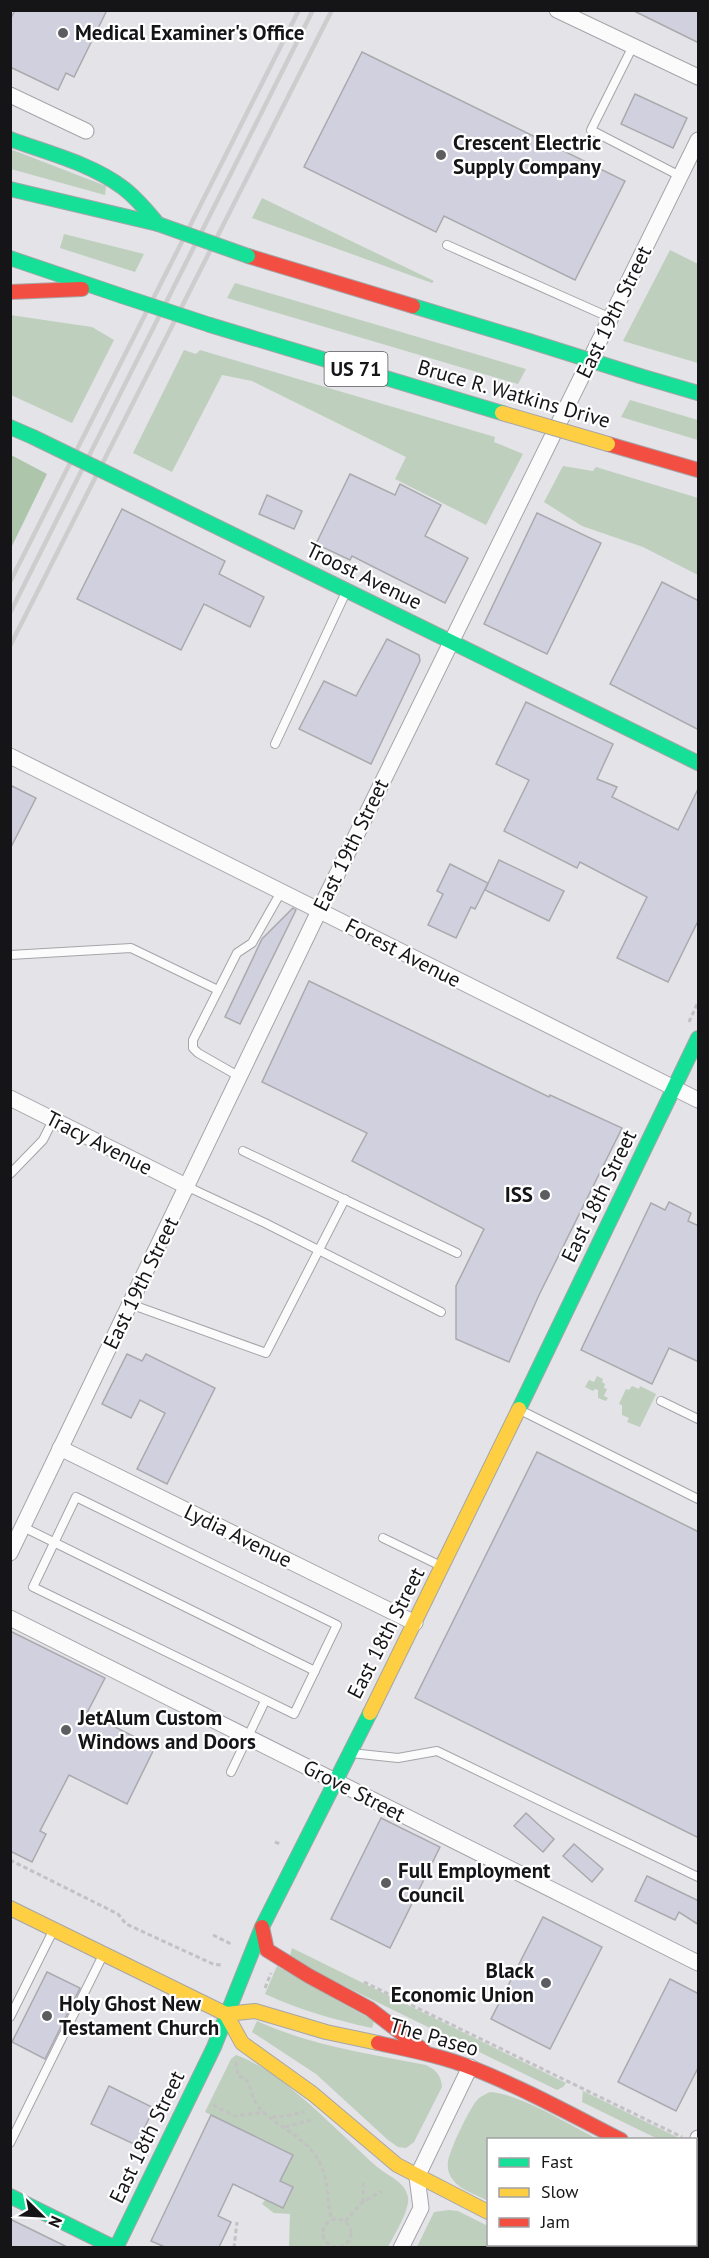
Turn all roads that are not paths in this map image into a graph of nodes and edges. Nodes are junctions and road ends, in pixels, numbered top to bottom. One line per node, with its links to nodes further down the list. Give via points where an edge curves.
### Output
1 (557, 10): 2 (street)
2 (633, 46): 3 (street); 8 (lane, via 591,130)
3 (699, 77)
4 (10, 95): 5 (street)
5 (86, 131)
6 (10, 139): 10 (main road, via 120,186)
7 (699, 140): 8 (street, East 19th Street)
8 (680, 176): 15 (street, East 19th Street)
9 (10, 189): 10 (main road)
10 (158, 224): 16 (main road, bridge, via 248,256)
11 (447, 245): 15 (lane)
12 (10, 258): 13 (main road, Bruce R. Watkins Drive / US 71)
13 (99, 288): 14 (main road); 18 (main road, Bruce R. Watkins Drive / US 71, bridge, via 210,325)
14 (10, 292)
15 (611, 318): 20 (street, East 19th Street)
16 (699, 393)
17 (10, 427): 19 (main road, Troost Avenue, bridge)
18 (699, 470)
19 (347, 591): 20 (main road, Troost Avenue); 21 (lane)
20 (451, 641): 23 (main road, Troost Avenue); 25 (street, East 19th Street)
21 (274, 744)
22 (10, 756): 24 (street, Forest Avenue)
23 (699, 762)
24 (281, 892): 25 (street, Forest Avenue); 27 (lane, via 252,943 237,953)
25 (319, 911): 29 (street, East 19th Street); 30 (street, Forest Avenue)
26 (10, 956): 27 (lane, via 132,948)
27 (218, 990): 29 (lane, via 193,1040 193,1048)
28 (699, 1038): 30 (main road, East 18th Street)
29 (240, 1077): 36 (street, East 19th Street)
30 (674, 1089): 32 (street, Forest Avenue); 43 (main road, East 18th Street)
31 (10, 1098): 33 (street, Tracy Avenue)
32 (699, 1100)
33 (53, 1120): 35 (lane, via 43,1140); 36 (street, Tracy Avenue)
34 (243, 1151): 37 (lane)
35 (10, 1174)
36 (188, 1187): 38 (lane); 40 (street, East 19th Street)
37 (345, 1199): 38 (lane); 39 (lane)
38 (318, 1252): 40 (lane, via 266,1353); 41 (lane)
39 (457, 1253)
40 (130, 1304): 45 (street, East 19th Street)
41 (441, 1312)
42 (661, 1401): 44 (lane)
43 (519, 1409): 46 (lane); 51 (main road, East 18th Street)
44 (699, 1419)
45 (60, 1448): 47 (street, East 19th Street); 53 (street, Lydia Avenue)
46 (699, 1499)
47 (23, 1527): 49 (lane); 50 (street, East 19th Street)
48 (383, 1538): 51 (lane)
49 (55, 1542): 54 (lane); 54 (lane, via 76,1497 337,1625); 55 (lane, via 33,1587)
50 (10, 1553)
51 (442, 1567): 53 (main road, East 18th Street)
52 (10, 1618): 56 (street, Grove Street)
53 (415, 1623): 57 (main road, East 18th Street)
54 (315, 1671): 55 (lane, via 294,1714)
55 (265, 1701): 56 (lane)
56 (248, 1737): 58 (lane); 59 (street, Grove Street)
57 (349, 1753): 59 (main road, East 18th Street); 60 (lane, via 398,1758 437,1751)
58 (231, 1772)
59 (335, 1781): 62 (main road, East 18th Street); 65 (street, Grove Street)
60 (699, 1877)
61 (10, 1908): 63 (main road)
62 (262, 1927): 66 (main road, East 18th Street); 68 (main road, via 267,1950 370,2009)
63 (53, 1929): 64 (main road); 67 (lane)
64 (104, 1954): 66 (main road); 71 (lane)
65 (699, 1963)
66 (226, 2014): 68 (main road, The Paseo, via 255,2011 326,2032); 72 (main road, via 242,2043); 75 (main road, East 18th Street, via 214,2047)
67 (10, 2017)
68 (428, 2054): 69 (main road, The Paseo)
69 (470, 2067): 70 (main road, The Paseo); 72 (street)
70 (619, 2138)
71 (10, 2143)
72 (417, 2178): 74 (main road); 76 (street, via 421,2208)
73 (10, 2196): 75 (main road)
74 (487, 2211)
75 (116, 2247)
76 (401, 2247)

